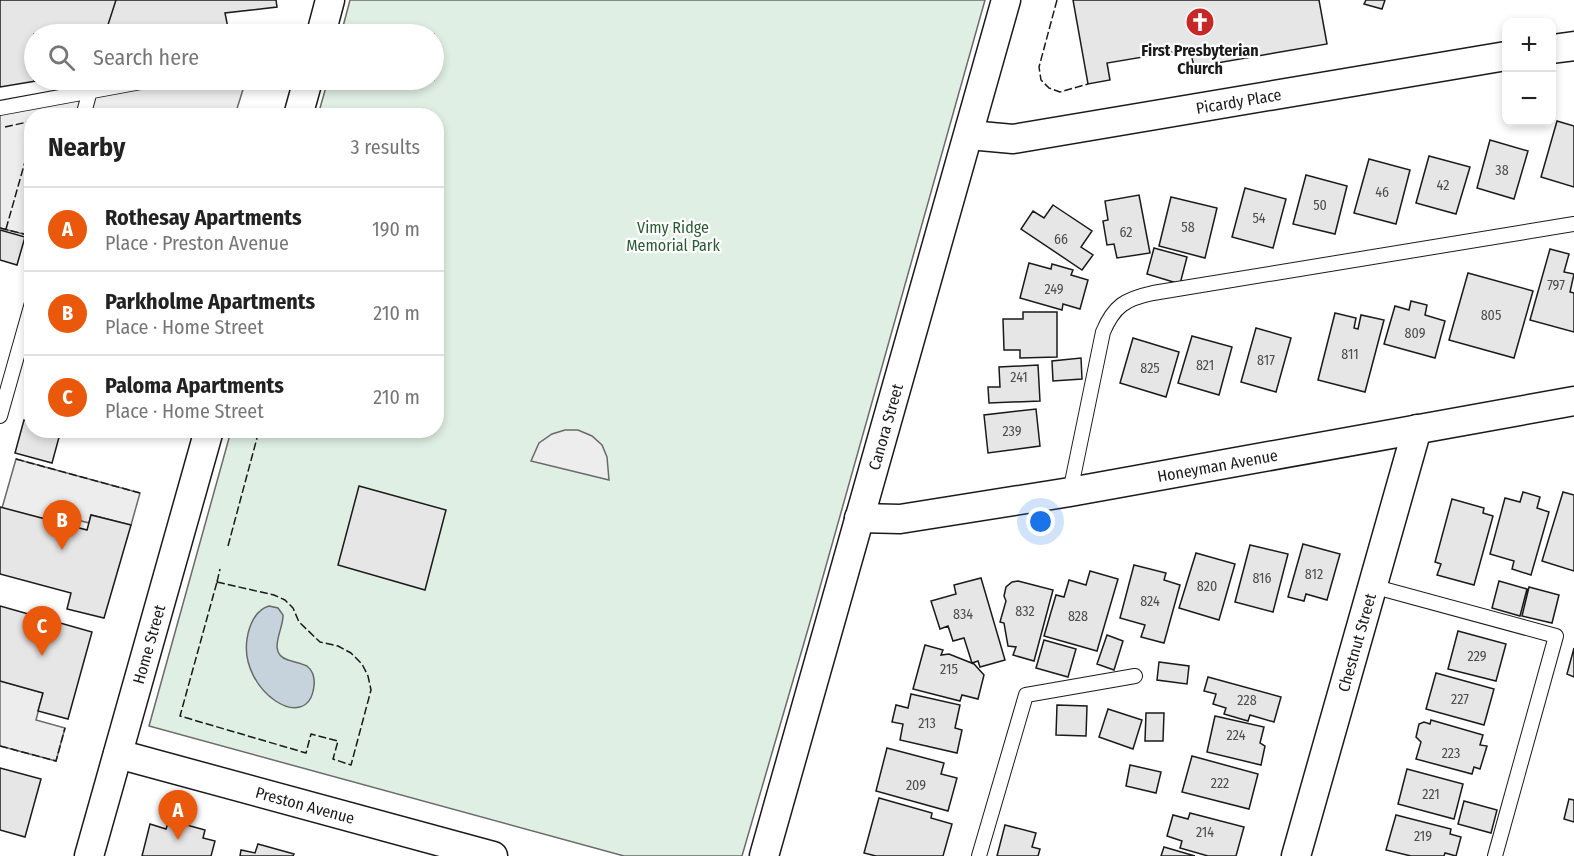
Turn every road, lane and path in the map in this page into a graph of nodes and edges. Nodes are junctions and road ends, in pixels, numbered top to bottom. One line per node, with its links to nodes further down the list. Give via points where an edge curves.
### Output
1 (330, 0): 3 (street)
2 (1006, 0): 13 (street, Canora Street)
3 (324, 24)
4 (1574, 46): 5 (street)
5 (1556, 48)
6 (1502, 57): 13 (street, Picardy Place, via 1013,139)
7 (96, 90): 9 (lane)
8 (305, 90): 12 (street)
9 (90, 91): 10 (lane); 11 (lane)
10 (0, 108)
11 (86, 108)
12 (300, 108)
13 (969, 135): 21 (street, Canora Street)
14 (1574, 224): 20 (lane, via 1153,293 1124,302 1108,319 1103,332)
15 (24, 331): 17 (lane)
16 (1574, 401): 18 (street, Honeyman Avenue)
17 (0, 416)
18 (1417, 429): 20 (street, Honeyman Avenue); 22 (street, Chestnut Street)
19 (207, 438): 24 (street, Home Street)
20 (1070, 492): 21 (street, Honeyman Avenue, via 900,519)
21 (859, 518): 27 (street, Canora Street)
22 (1372, 586): 29 (street, Chestnut Street); 30 (lane, via 1556,636)
23 (1135, 676): 28 (lane, via 1026,695)
24 (118, 754): 25 (street, Home Street); 26 (street, Preston Avenue)
25 (89, 856)
26 (493, 856)
27 (764, 856)
28 (979, 856)
29 (1296, 856)
30 (1495, 856)

